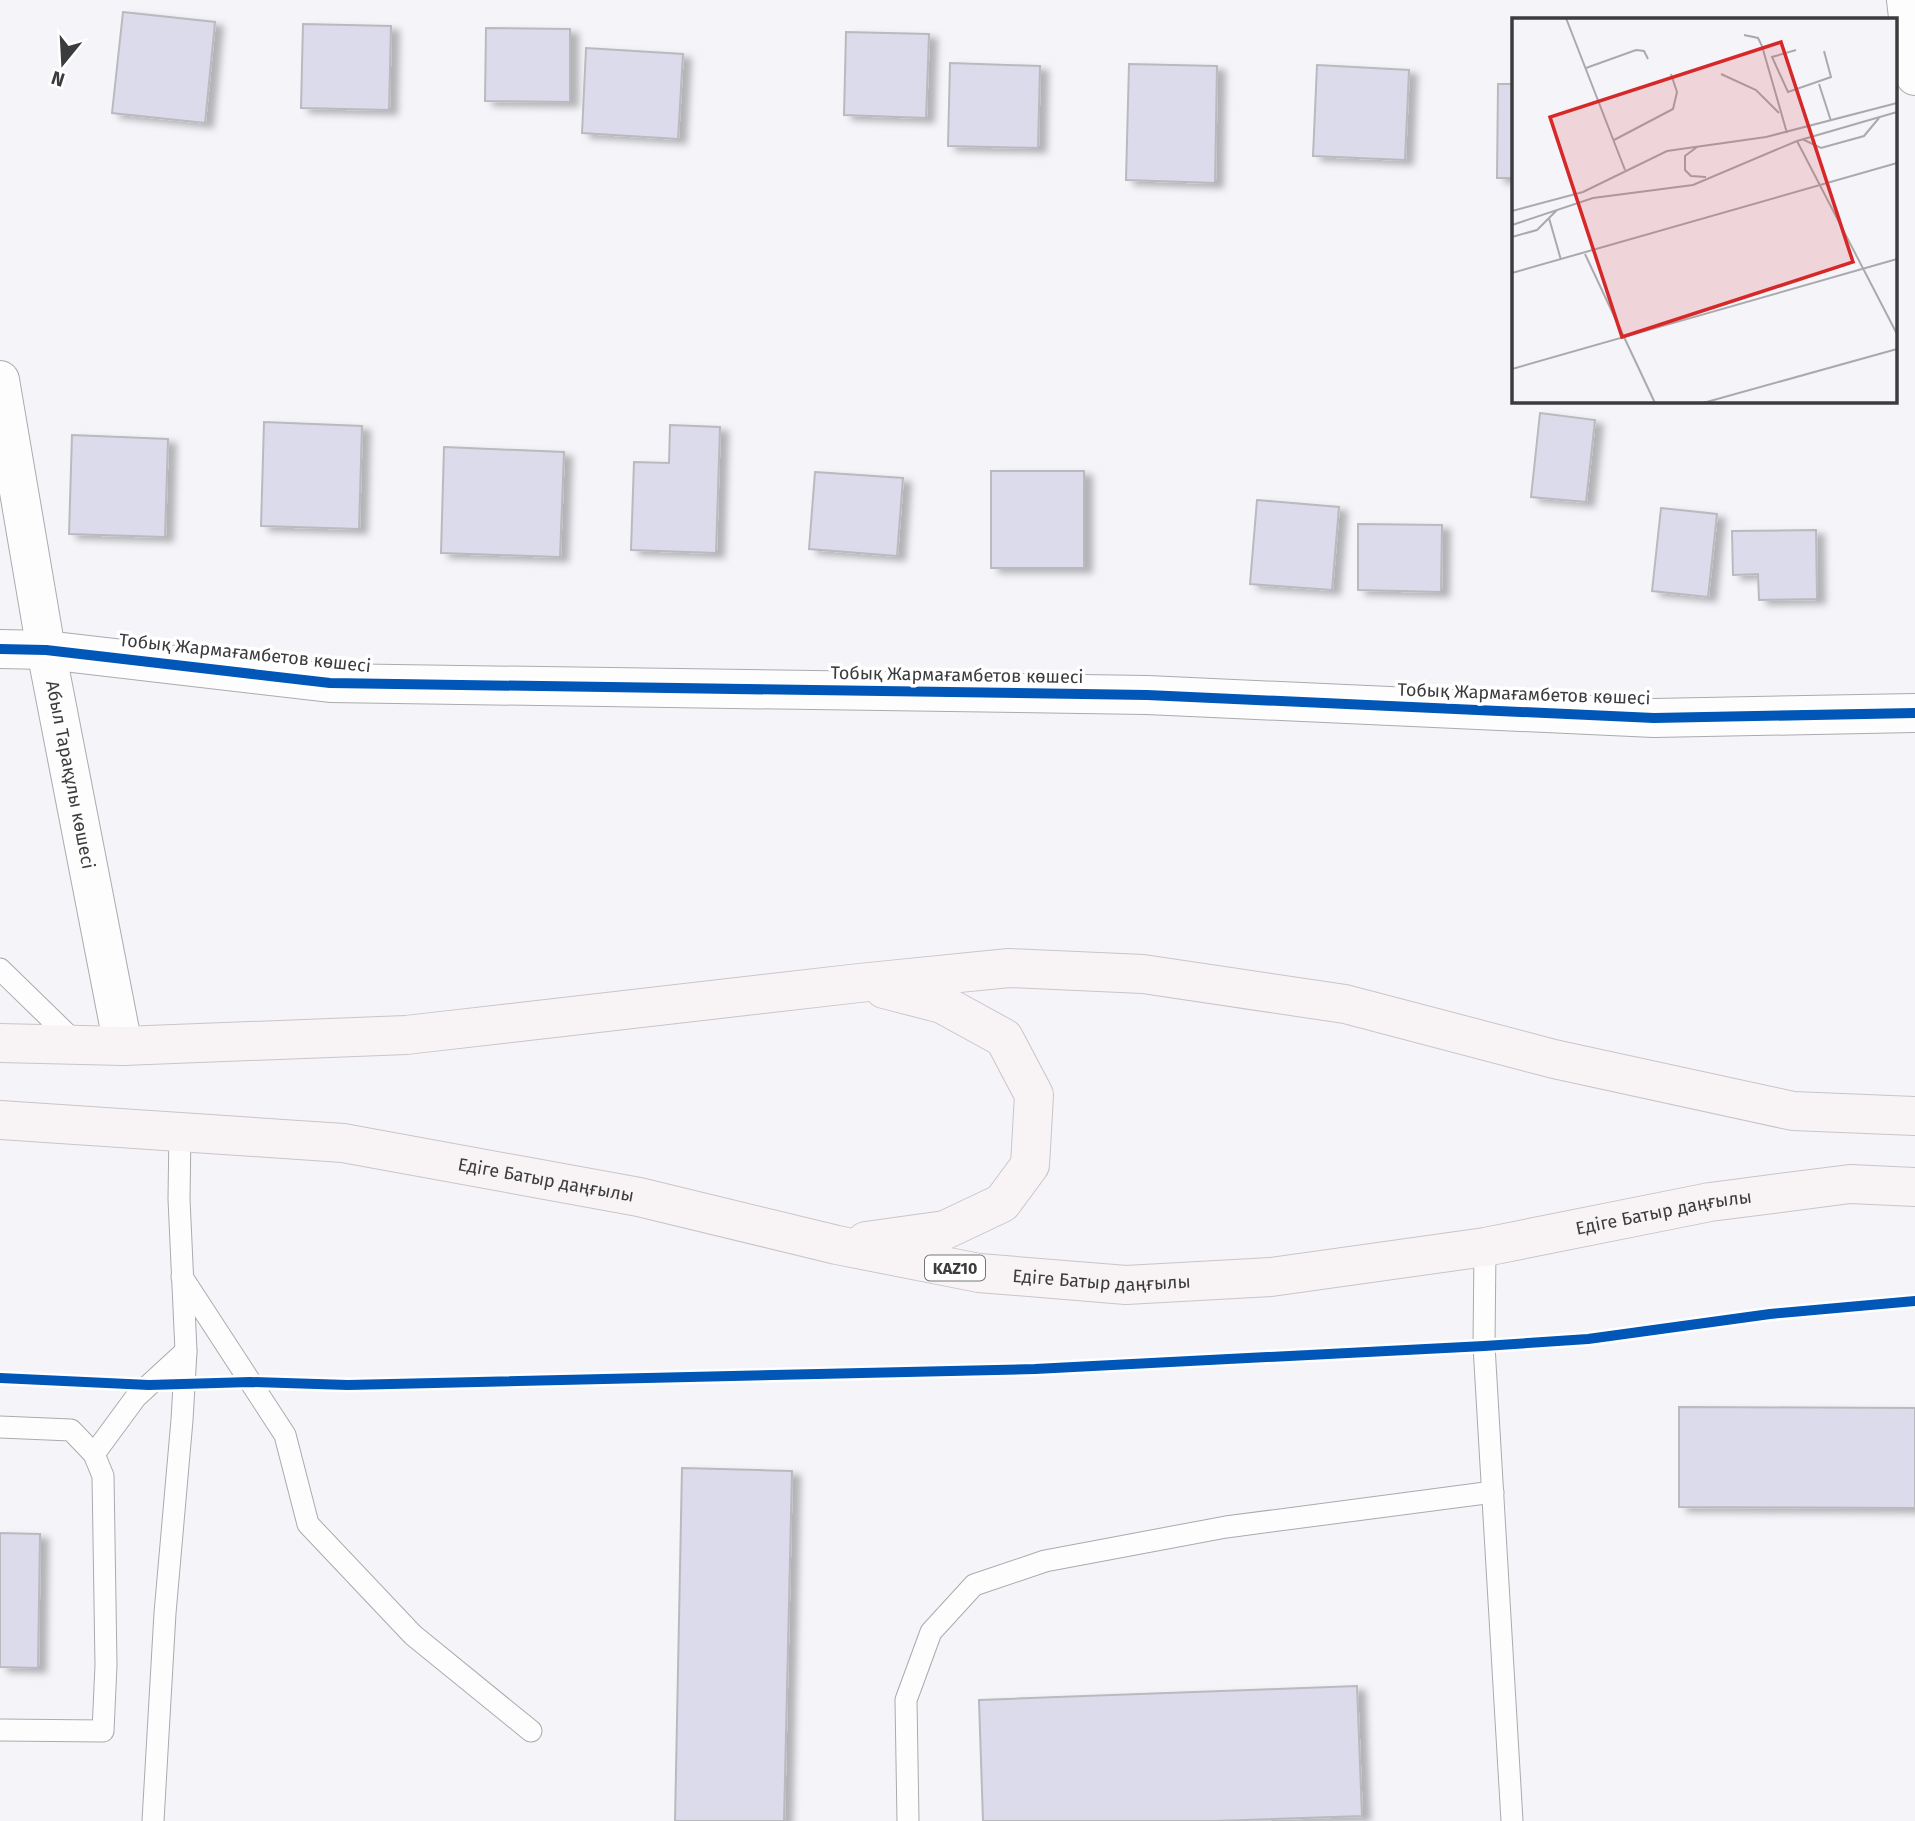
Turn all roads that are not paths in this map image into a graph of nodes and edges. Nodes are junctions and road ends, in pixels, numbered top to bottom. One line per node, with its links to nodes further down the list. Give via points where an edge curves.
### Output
1 (1906, 0): 2 (street)
2 (1915, 76)
3 (0, 380): 5 (street, Абыл Тарақұлы көшесі)
4 (0, 649): 5 (street, Тобық Жармағамбетов көшесі)
5 (46, 650): 6 (street, Тобық Жармағамбетов көшесі, via 330,683 1147,695 1654,718); 11 (street, Абыл Тарақұлы көшесі)
6 (1915, 713)
7 (0, 969): 10 (lane)
8 (859, 983): 11 (main road, via 407,1035); 12 (main road, via 1009,968 1143,974 1345,1004 1554,1059 1793,1111); 16 (main road, via 942,1004 1004,1038 1034,1095 1030,1165 1002,1203 945,1230)
9 (0, 1043): 10 (main road)
10 (80, 1046): 11 (main road)
11 (123, 1046)
12 (1915, 1116)
13 (0, 1120): 14 (main road, Едіге Батыр даңғылы / KAZ10)
14 (180, 1131): 16 (main road, Едіге Батыр даңғылы / KAZ10, via 343,1143 639,1197); 18 (lane)
15 (1915, 1187): 17 (main road, Едіге Батыр даңғылы / KAZ10, via 1850,1184 1710,1202)
16 (837, 1245): 17 (main road, Едіге Батыр даңғылы / KAZ10, via 979,1273 1125,1285 1271,1277)
17 (1485, 1247): 22 (lane, via 1484,1346)
18 (182, 1277): 19 (lane); 24 (lane, via 285,1434 308,1524 413,1635)
19 (186, 1351): 21 (lane, via 136,1397); 25 (lane, via 164,1613)
20 (0, 1427): 21 (lane, via 71,1430)
21 (94, 1454): 23 (lane, via 103,1476 103,1731)
22 (1493, 1492): 26 (lane, via 1226,1527 1045,1561 974,1585 931,1632 906,1700); 27 (lane)
23 (0, 1730)
24 (531, 1731)
25 (153, 1821)
26 (908, 1821)
27 (1512, 1821)

